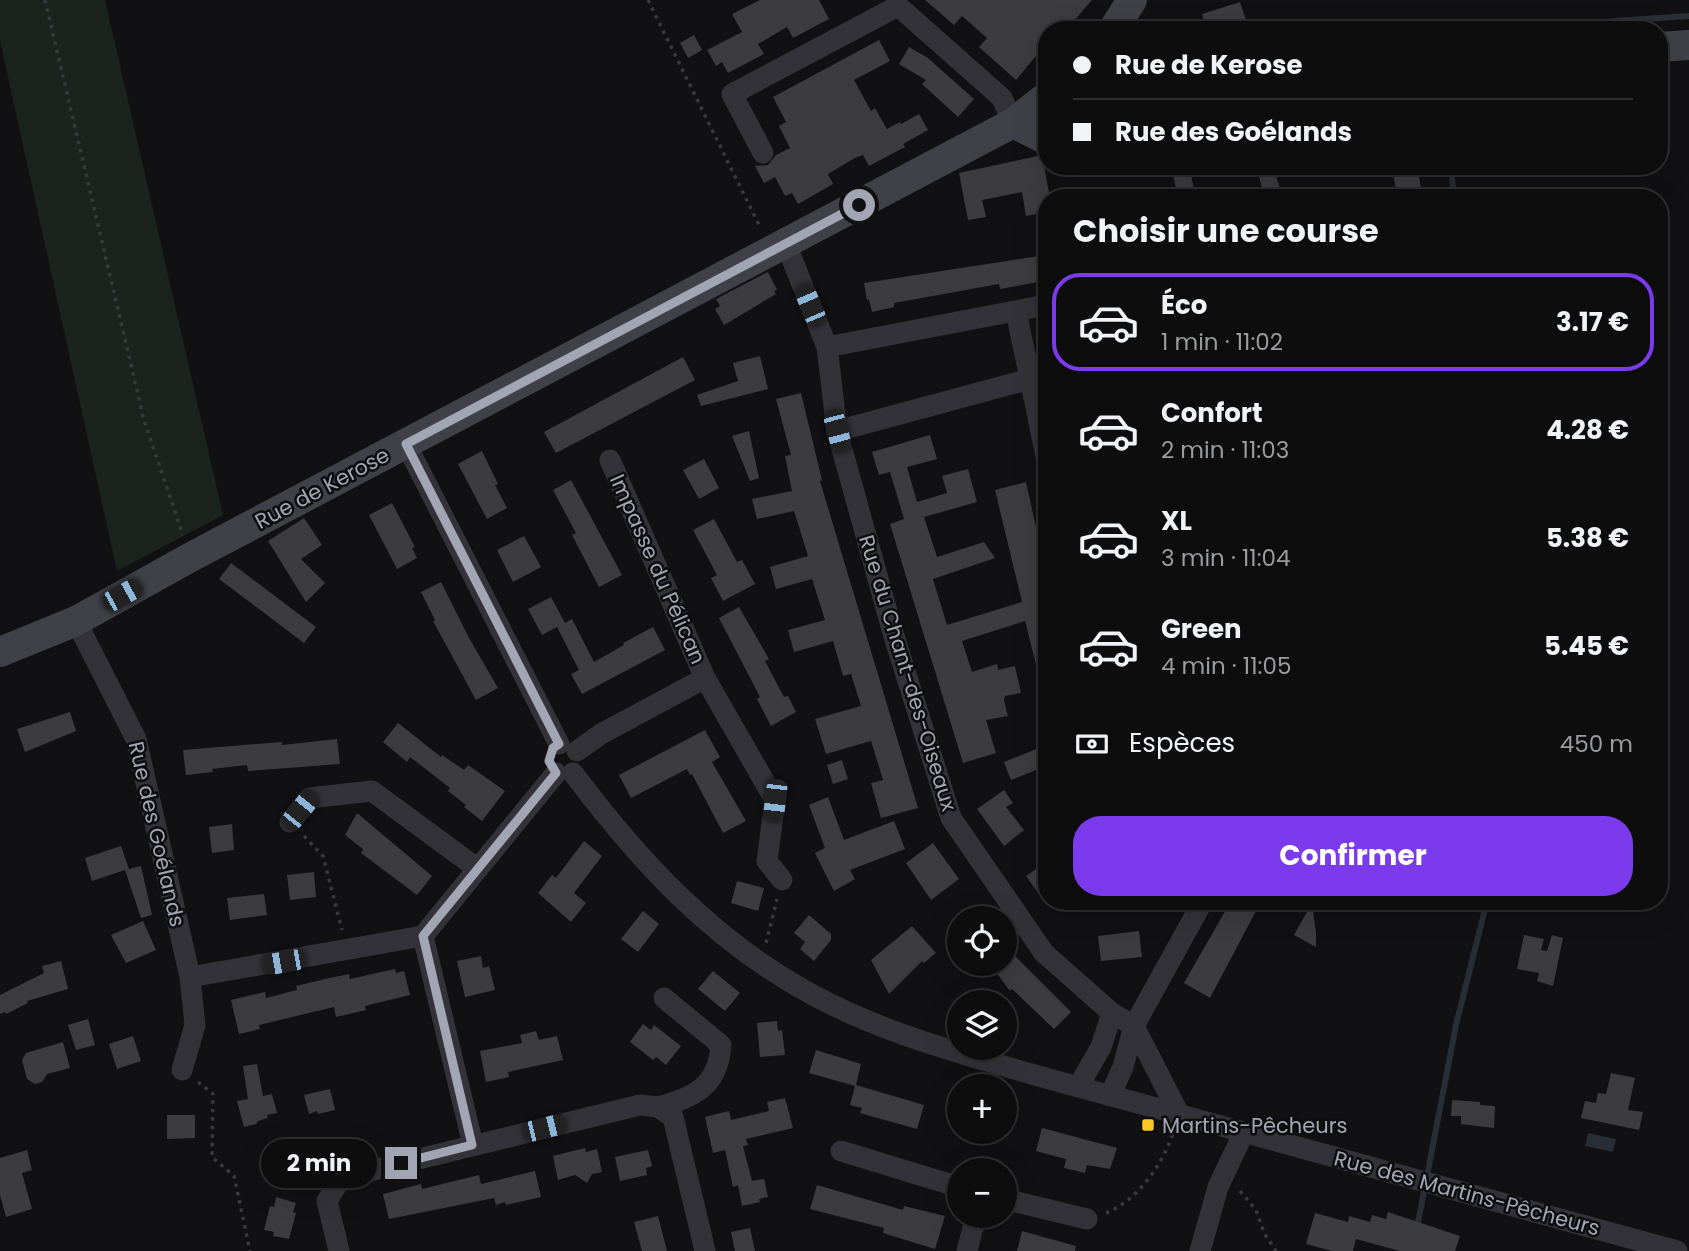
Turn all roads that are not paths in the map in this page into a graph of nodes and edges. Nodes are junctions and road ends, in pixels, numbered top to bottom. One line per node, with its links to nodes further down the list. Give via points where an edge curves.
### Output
1 (1132, 0): 2 (main road)
2 (1119, 21)
3 (1689, 45): 4 (main road)
4 (1668, 46)
5 (1038, 103): 6 (main road, Rue de Kerose)
6 (1013, 123): 7 (main road); 8 (street, via 1002,99 898,6 732,94); 9 (main road, Rue de Kerose)
7 (1038, 136)
8 (763, 153)
9 (779, 248): 12 (street, Rue du Chant-des-Oiseaux); 16 (main road, Rue de Kerose)
10 (1038, 307): 11 (street)
11 (1016, 311): 12 (street); 13 (street)
12 (827, 346): 15 (street, Rue du Chant-des-Oiseaux)
13 (1030, 379): 14 (street); 15 (street)
14 (1038, 418)
15 (837, 431): 30 (street, Rue du Chant-des-Oiseaux, via 951,818 1044,953)
16 (406, 444): 18 (main road, Rue de Kerose); 21 (street)
17 (610, 460): 20 (street, Impasse du Pélican)
18 (76, 621): 19 (main road, Rue de Kerose); 28 (street, Rue des Goélands, via 136,739)
19 (0, 652)
20 (705, 678): 21 (street, Impasse du Pélican); 25 (street, Impasse du Pélican, via 775,800 766,861)
21 (568, 748): 22 (street, via 580,763)
22 (565, 773): 24 (street); 33 (street, Rue des Martins-Pêcheurs, via 668,888 758,961 809,993 912,1039)
23 (290, 822): 24 (street, via 309,798 373,791)
24 (478, 869): 27 (street)
25 (782, 880)
26 (1198, 910): 31 (street)
27 (423, 936): 28 (street); 38 (street)
28 (190, 977): 32 (street, Rue des Goélands, via 195,1026)
29 (664, 998): 35 (street, via 721,1045 707,1086)
30 (1112, 1013): 31 (street, Rue du Chant-des-Oiseaux); 33 (street, via 1101,1047)
31 (1134, 1027): 34 (street); 36 (street)
32 (182, 1070)
33 (1077, 1087): 34 (street, Rue des Martins-Pêcheurs)
34 (1110, 1096): 36 (street, Rue des Martins-Pêcheurs)
35 (658, 1107): 38 (street, via 640,1105); 45 (street, via 673,1117)
36 (1179, 1114): 37 (street, Rue des Martins-Pêcheurs)
37 (1244, 1132): 47 (street, via 1217,1187); 48 (street, Rue des Martins-Pêcheurs)
38 (472, 1145): 44 (street, via 353,1175 338,1183 327,1200)
39 (841, 1150): 40 (street)
40 (947, 1183)
41 (1017, 1202): 42 (street)
42 (1087, 1219)
43 (973, 1228): 46 (street)
44 (339, 1251)
45 (705, 1251)
46 (967, 1251)
47 (1200, 1251)
48 (1677, 1251)

